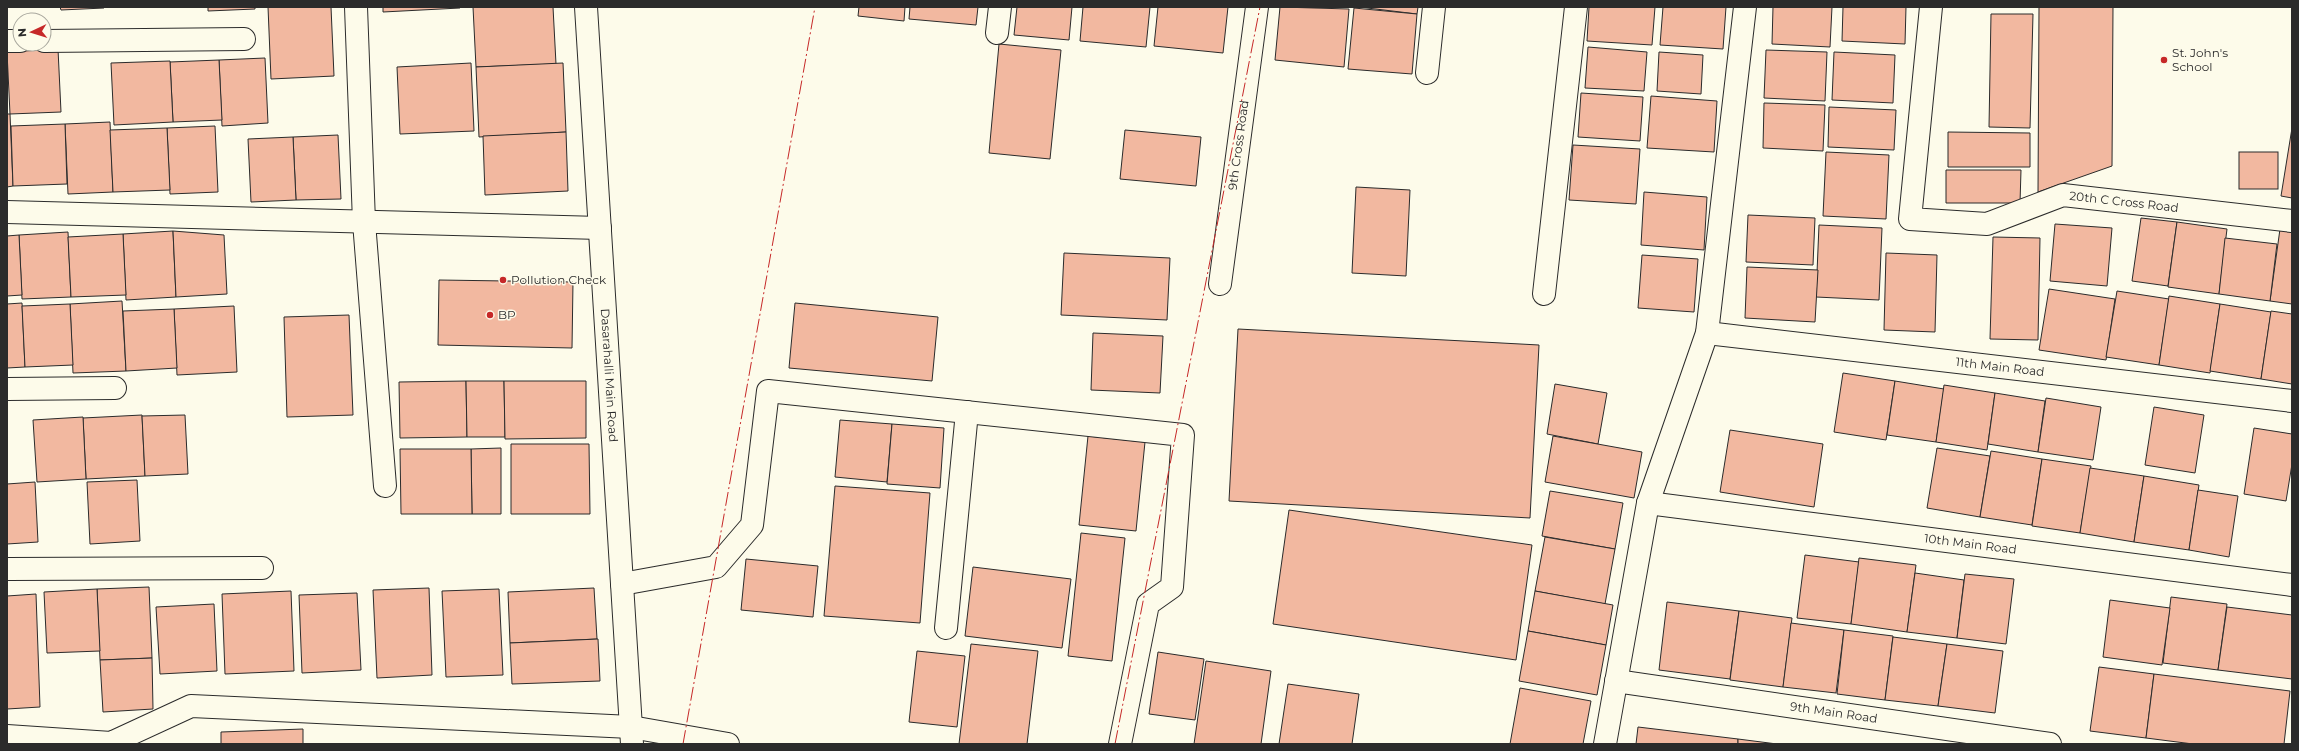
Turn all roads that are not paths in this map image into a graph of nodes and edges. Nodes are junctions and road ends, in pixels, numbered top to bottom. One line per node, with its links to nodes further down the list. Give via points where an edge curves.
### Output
1 (356, 7): 15 (street)
2 (586, 7): 16 (street, Dasarahalli Main Road)
3 (1000, 7): 9 (street)
4 (1257, 7): 17 (street, 9th Cross Road)
5 (1434, 7): 12 (street)
6 (1576, 7): 18 (street)
7 (1745, 7): 19 (street)
8 (1931, 7): 14 (street, 20th C Cross Road, via 1910,219 1987,224 2063,196)
9 (997, 33)
10 (244, 39): 11 (street)
11 (52, 41)
12 (1427, 73)
13 (7, 212): 15 (street)
14 (2292, 221)
15 (364, 222): 16 (street); 24 (street)
16 (600, 228): 28 (street, Dasarahalli Main Road)
17 (1220, 284)
18 (1544, 294)
19 (1707, 333): 22 (street, 11th Main Road); 25 (street)
20 (115, 388): 21 (street)
21 (7, 389)
22 (2292, 401)
23 (967, 412): 28 (street, via 768,390 752,525 716,567); 30 (street); 35 (street, via 1184,435 1172,587 1148,604)
24 (385, 486)
25 (1648, 503): 29 (street, 10th Main Road); 31 (street)
26 (262, 568): 27 (street)
27 (7, 569)
28 (622, 584): 33 (street, Dasarahalli Main Road)
29 (2292, 585)
30 (946, 628)
31 (1616, 682): 36 (street); 37 (street, 9th Main Road)
32 (7, 736): 33 (street, via 111,743 191,706)
33 (632, 736): 34 (street)
34 (728, 744)
35 (1120, 744)
36 (1605, 744)
37 (2050, 744)

